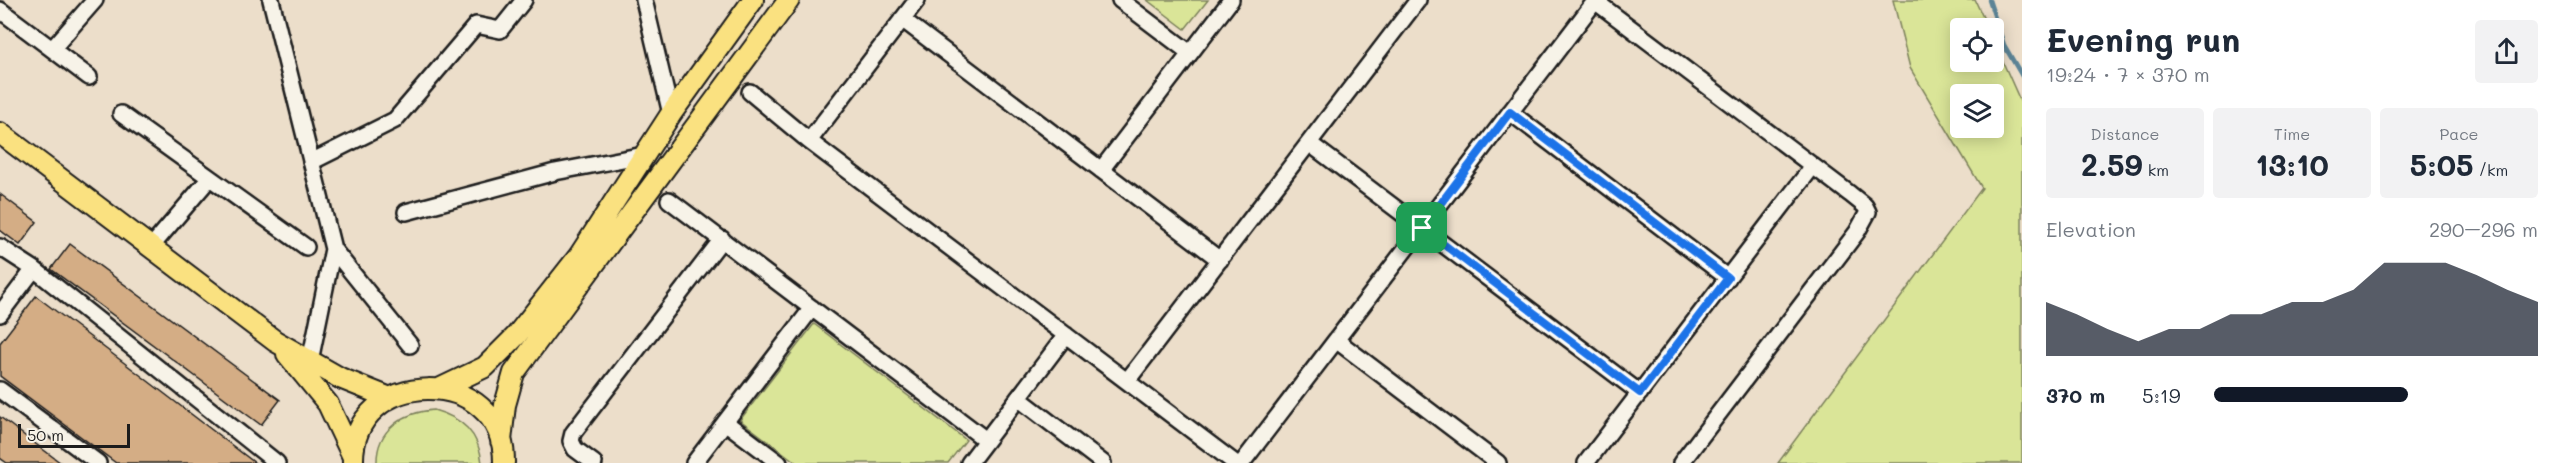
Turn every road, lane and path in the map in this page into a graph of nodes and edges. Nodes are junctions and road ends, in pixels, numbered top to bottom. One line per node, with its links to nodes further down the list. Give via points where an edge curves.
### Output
1 (95, 0): 14 (street)
2 (271, 0): 25 (street)
3 (524, 0): 25 (street, via 500,30 476,26 395,120)
4 (644, 0): 20 (street)
5 (753, 0): 20 (main road)
6 (789, 0): 55 (main road, via 514,373)
7 (917, 0): 13 (street)
8 (1120, 0): 15 (street)
9 (1231, 0): 15 (street)
10 (1418, 0): 23 (street)
11 (1595, 0): 18 (street); 26 (street)
12 (0, 10): 14 (street)
13 (902, 19): 22 (street); 27 (street)
14 (53, 48): 16 (street)
15 (1190, 53): 27 (street)
16 (89, 77)
17 (750, 93): 22 (street)
18 (1510, 112): 31 (street); 39 (street)
19 (121, 114): 28 (street)
20 (671, 114): 24 (main road)
21 (0, 133): 34 (main road)
22 (809, 141): 42 (street)
23 (1309, 143): 31 (street); 37 (street)
24 (644, 155): 30 (street, via 555,172); 48 (main road, via 579,256 516,336 485,367)
25 (311, 162): 36 (street)
26 (1813, 166): 39 (street); 69 (street, via 1865,206 1865,219)
27 (1101, 170): 37 (street)
28 (209, 179): 34 (street); 35 (street)
29 (669, 200): 32 (street)
30 (406, 212)
31 (1422, 228): 43 (street); 50 (street)
32 (722, 239): 40 (street); 60 (street, via 573,433 575,449)
33 (0, 247): 38 (street)
34 (151, 247): 44 (main road)
35 (306, 247)
36 (333, 249): 45 (street); 46 (street)
37 (1220, 260): 47 (street)
38 (34, 269): 41 (street); 58 (street)
39 (1728, 278): 50 (street)
40 (812, 308): 53 (street); 54 (street)
41 (0, 314)
42 (1066, 335): 47 (street); 52 (street)
43 (1336, 340): 66 (street); 67 (street)
44 (275, 341): 46 (main road); 56 (main road, via 328,404)
45 (410, 345)
46 (310, 361): 51 (main road)
47 (1127, 381): 65 (street)
48 (441, 388): 51 (main road, via 414,389); 55 (main road, via 464,396 483,410)
49 (0, 390): 57 (street)
50 (1640, 393): 68 (street)
51 (390, 398): 56 (main road, via 364,423)
52 (1018, 398): 54 (street); 64 (street)
53 (725, 422): 61 (street); 62 (street)
54 (986, 440): 63 (street)
55 (501, 441): 59 (main road)
56 (353, 460)
57 (98, 463)
58 (277, 463)
59 (504, 463)
60 (594, 463)
61 (694, 463)
62 (779, 463)
63 (969, 463)
64 (1103, 463)
65 (1235, 463)
66 (1242, 463)
67 (1498, 463)
68 (1586, 463)
69 (1681, 463)

